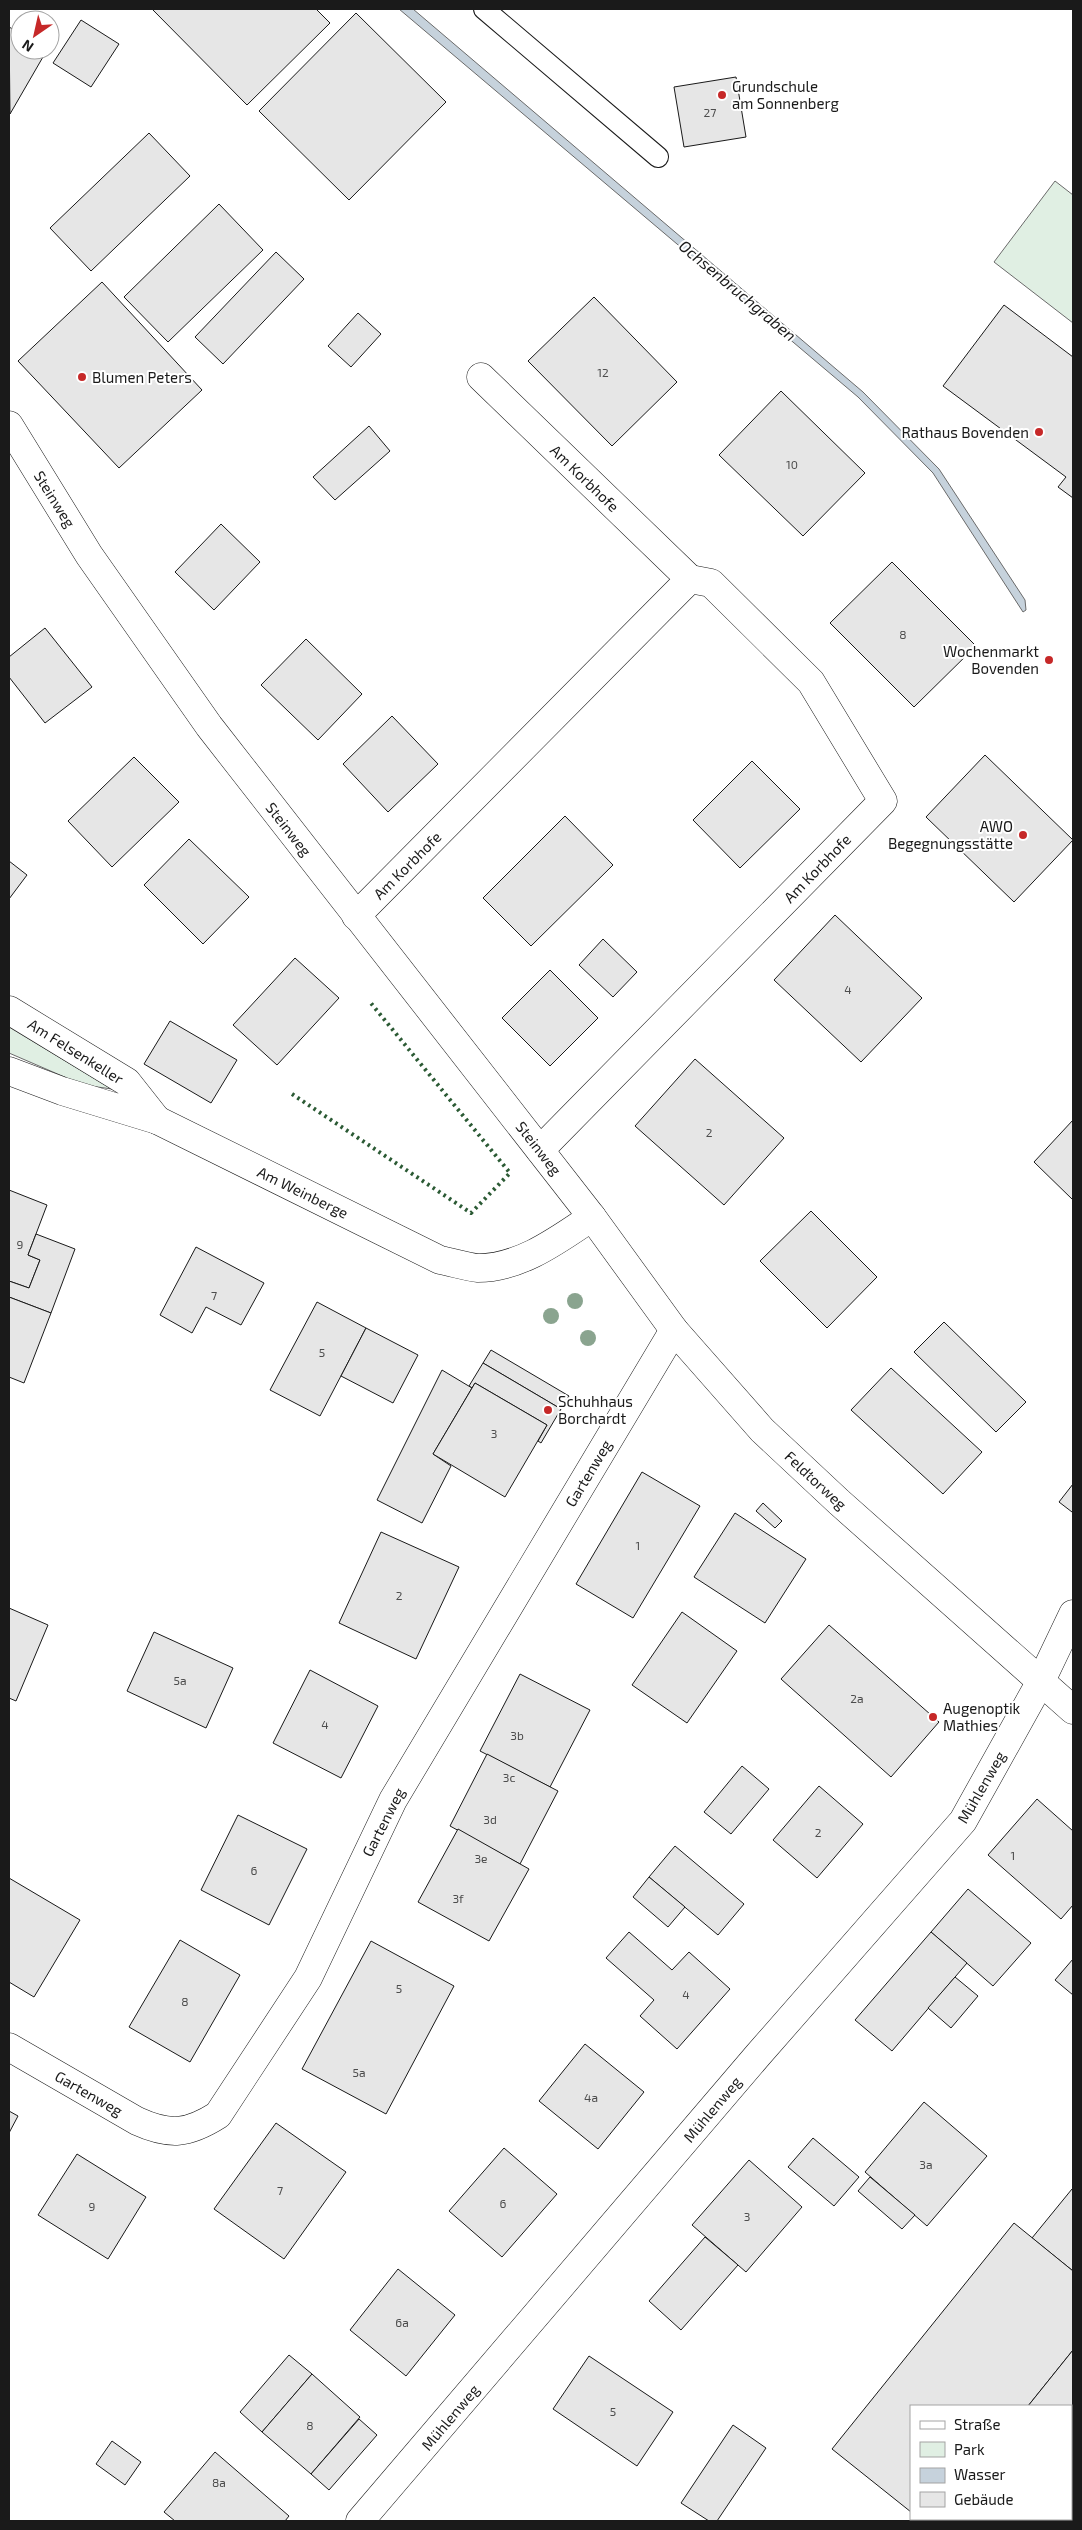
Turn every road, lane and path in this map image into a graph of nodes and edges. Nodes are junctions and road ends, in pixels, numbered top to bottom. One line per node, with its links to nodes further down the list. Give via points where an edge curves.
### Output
1 (484, 9): 2 (lane)
2 (658, 157)
3 (481, 378): 5 (street, Am Korbhofe)
4 (9, 425): 6 (street, Steinweg, via 89,555 209,726)
5 (690, 579): 6 (street, Am Korbhofe); 10 (street, Am Korbhofe, via 711,583 811,682 883,801)
6 (356, 916): 10 (street, Steinweg)
7 (9, 1010): 9 (street, Am Felsenkeller, via 127,1082)
8 (9, 1071): 9 (street, Am Weinberge)
9 (157, 1120): 11 (street, Am Weinberge, via 440,1260 478,1268 501,1264 540,1252)
10 (540, 1150): 11 (street, Steinweg)
11 (592, 1217): 12 (street, Feldtorweg)
12 (674, 1330): 14 (street, Feldtorweg, via 762,1430); 16 (street, Gartenweg, via 393,1800 308,1978 218,2114 200,2126 179,2132 157,2130)
13 (1073, 1614): 14 (street, Mühlenweg)
14 (1041, 1681): 15 (street, Feldtorweg); 17 (street, Mühlenweg, via 963,1821 758,2055)
15 (1073, 1710)
16 (9, 2047)
17 (360, 2521)

